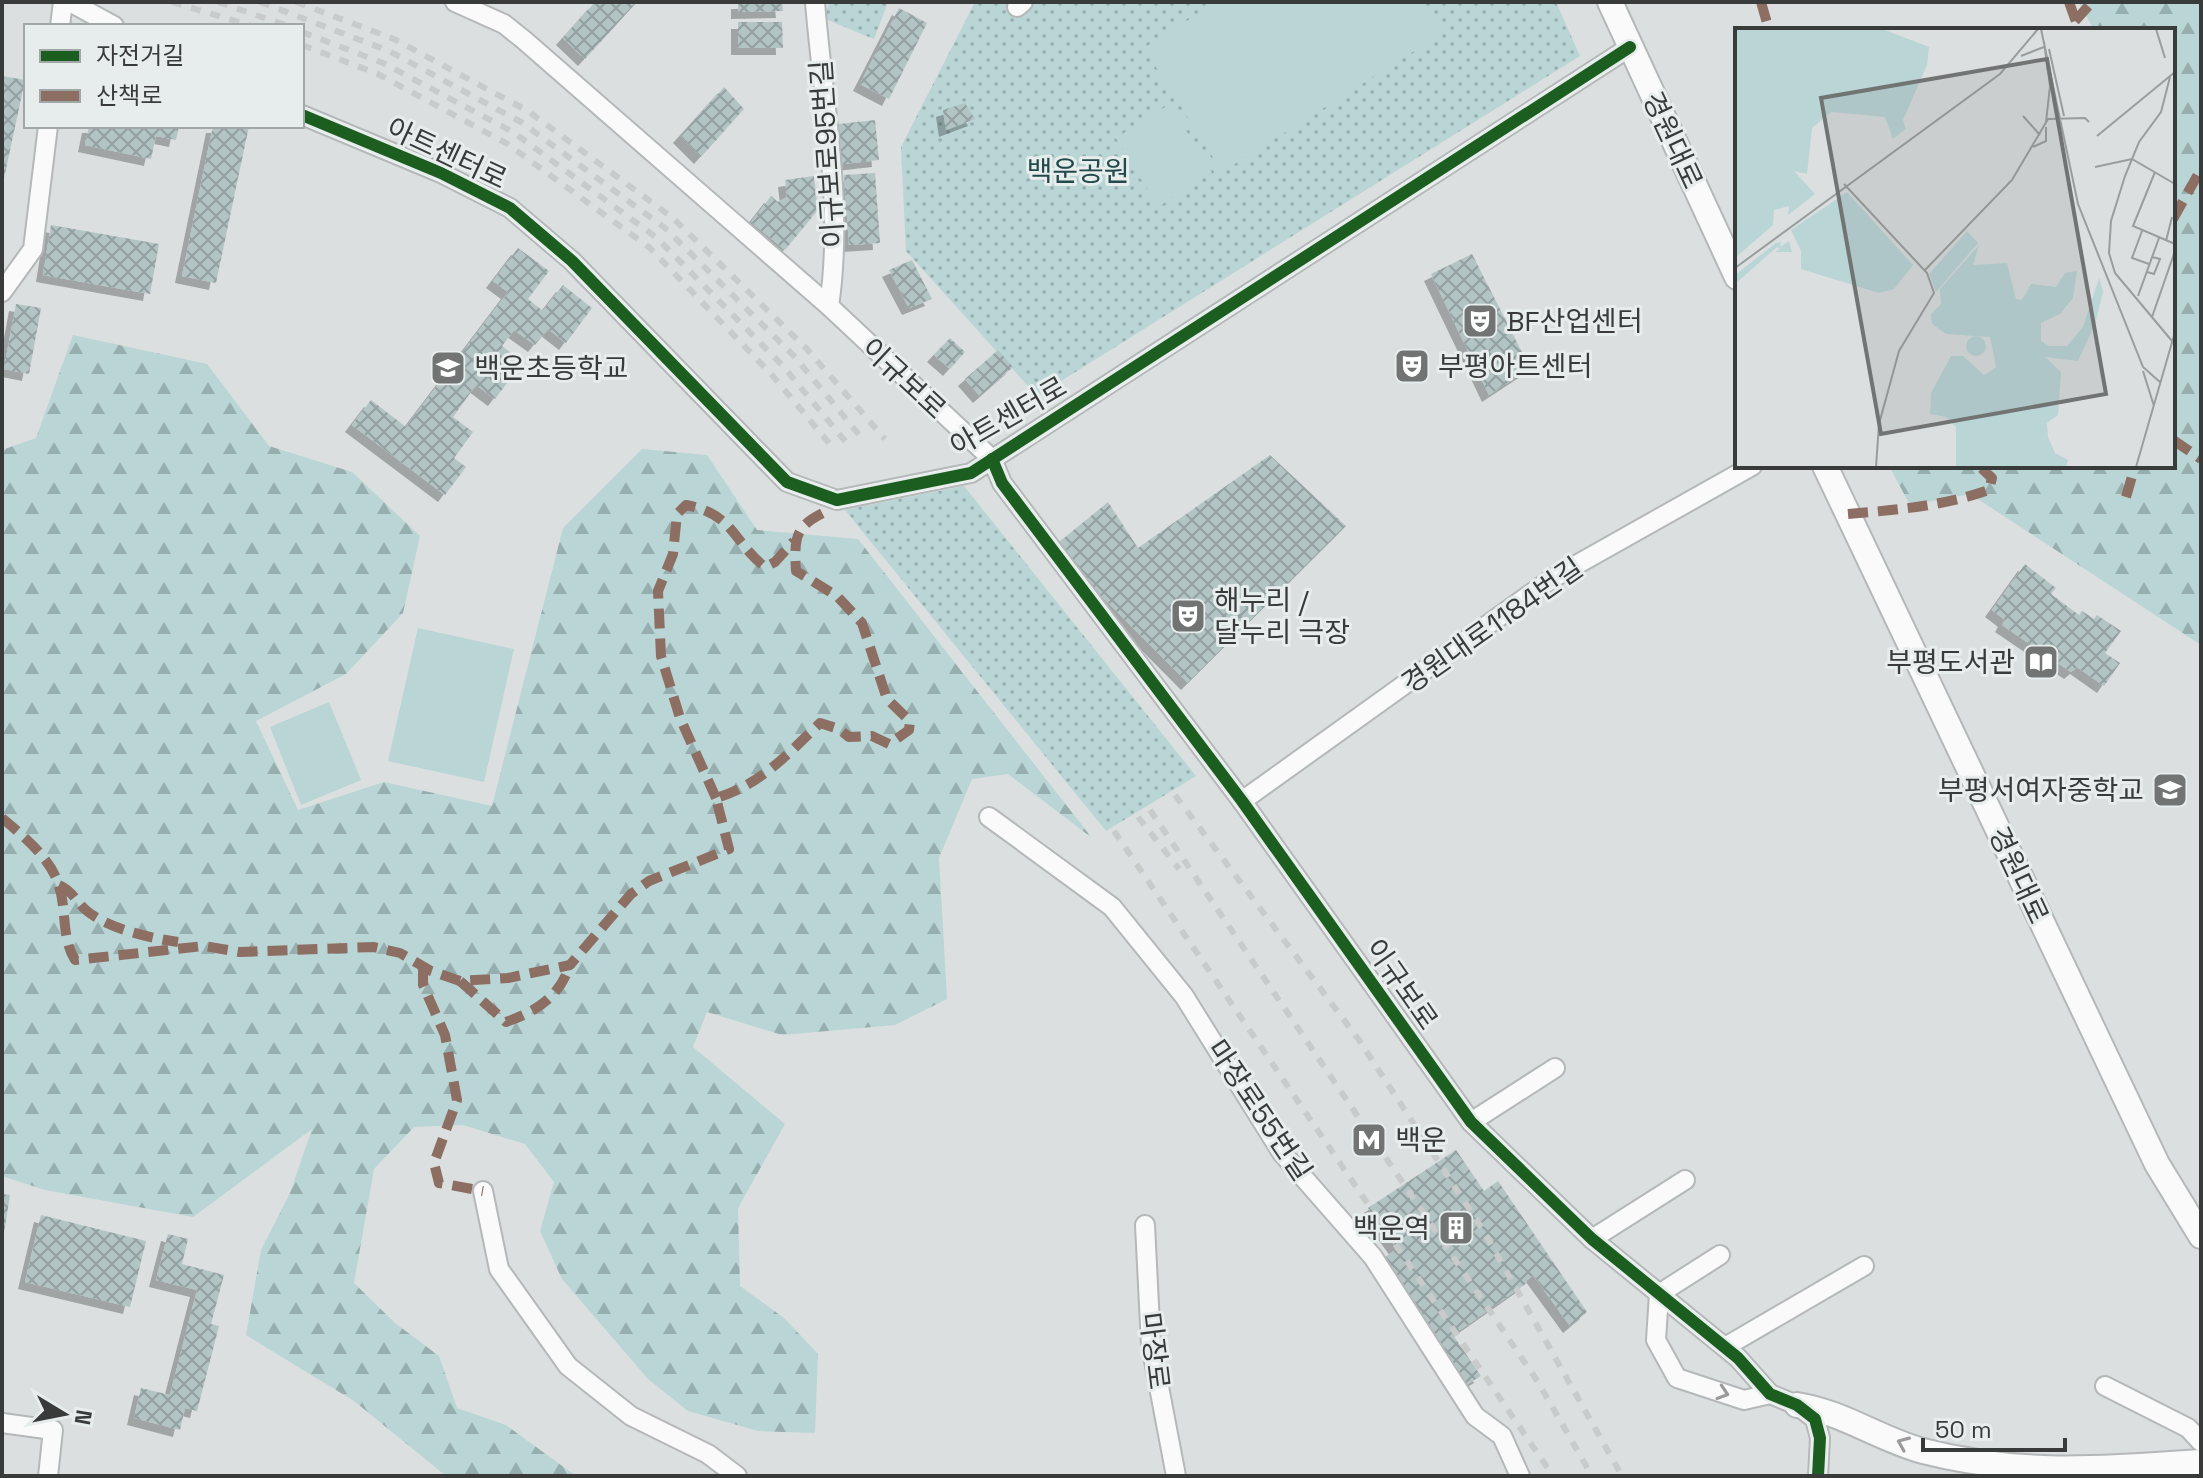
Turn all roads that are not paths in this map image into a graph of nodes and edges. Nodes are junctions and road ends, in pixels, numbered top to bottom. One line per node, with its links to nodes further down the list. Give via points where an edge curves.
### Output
1 (63, 2): 6 (street)
2 (70, 2): 7 (street)
3 (455, 2): 13 (street, 이규보로, via 504,24 524,40)
4 (815, 2): 13 (street, 이규보로95번길, via 833,208 835,265)
5 (1610, 2): 8 (main road, 경원대로)
6 (60, 24)
7 (110, 24)
8 (1630, 47): 11 (main road, 경원대로); 14 (street, 아트센터로)
9 (304, 116): 14 (street, 아트센터로, bridge, via 510,208 572,261 787,482 837,500 971,473)
10 (48, 128): 12 (street, via 33,249)
11 (1735, 273)
12 (2, 292)
13 (829, 306): 14 (street, 이규보로)
14 (992, 459): 17 (street, 이규보로, via 1002,483)
15 (1748, 468): 17 (street, 경원대로1184번길, via 1553,578)
16 (1826, 468): 24 (main road, 경원대로, via 2157,1164)
17 (1242, 801): 20 (street, 이규보로)
18 (989, 817): 39 (street, 마장로55번길, via 1112,907 1184,996 1282,1153 1373,1257 1475,1416 1502,1436)
19 (1555, 1068): 20 (street)
20 (1471, 1122): 25 (street, 이규보로)
21 (1685, 1180): 25 (street)
22 (483, 1191): 37 (street, via 499,1269 568,1366 631,1416 708,1454)
23 (1145, 1225): 38 (street, 마장로, via 1151,1345)
24 (2201, 1236)
25 (1592, 1239): 28 (street, 이규보로)
26 (1720, 1255): 28 (street)
27 (1864, 1266): 29 (street)
28 (1659, 1294): 29 (street, 이규보로); 31 (street, one-way to 31, via 1656,1340 1677,1378 1744,1400)
29 (1725, 1347): 31 (street, 이규보로)
30 (2105, 1386): 34 (street, via 2188,1428)
31 (1770, 1394): 32 (street, 이규보로)
32 (1797, 1405): 35 (main road, one-way to 32, via 2024,1470 1921,1450 1826,1410); 40 (street, via 1815,1419)
33 (2, 1423): 36 (street, via 53,1430)
34 (2201, 1442)
35 (2201, 1462)
36 (48, 1476)
37 (737, 1476)
38 (1176, 1476)
39 (1520, 1476)
40 (1818, 1476)

